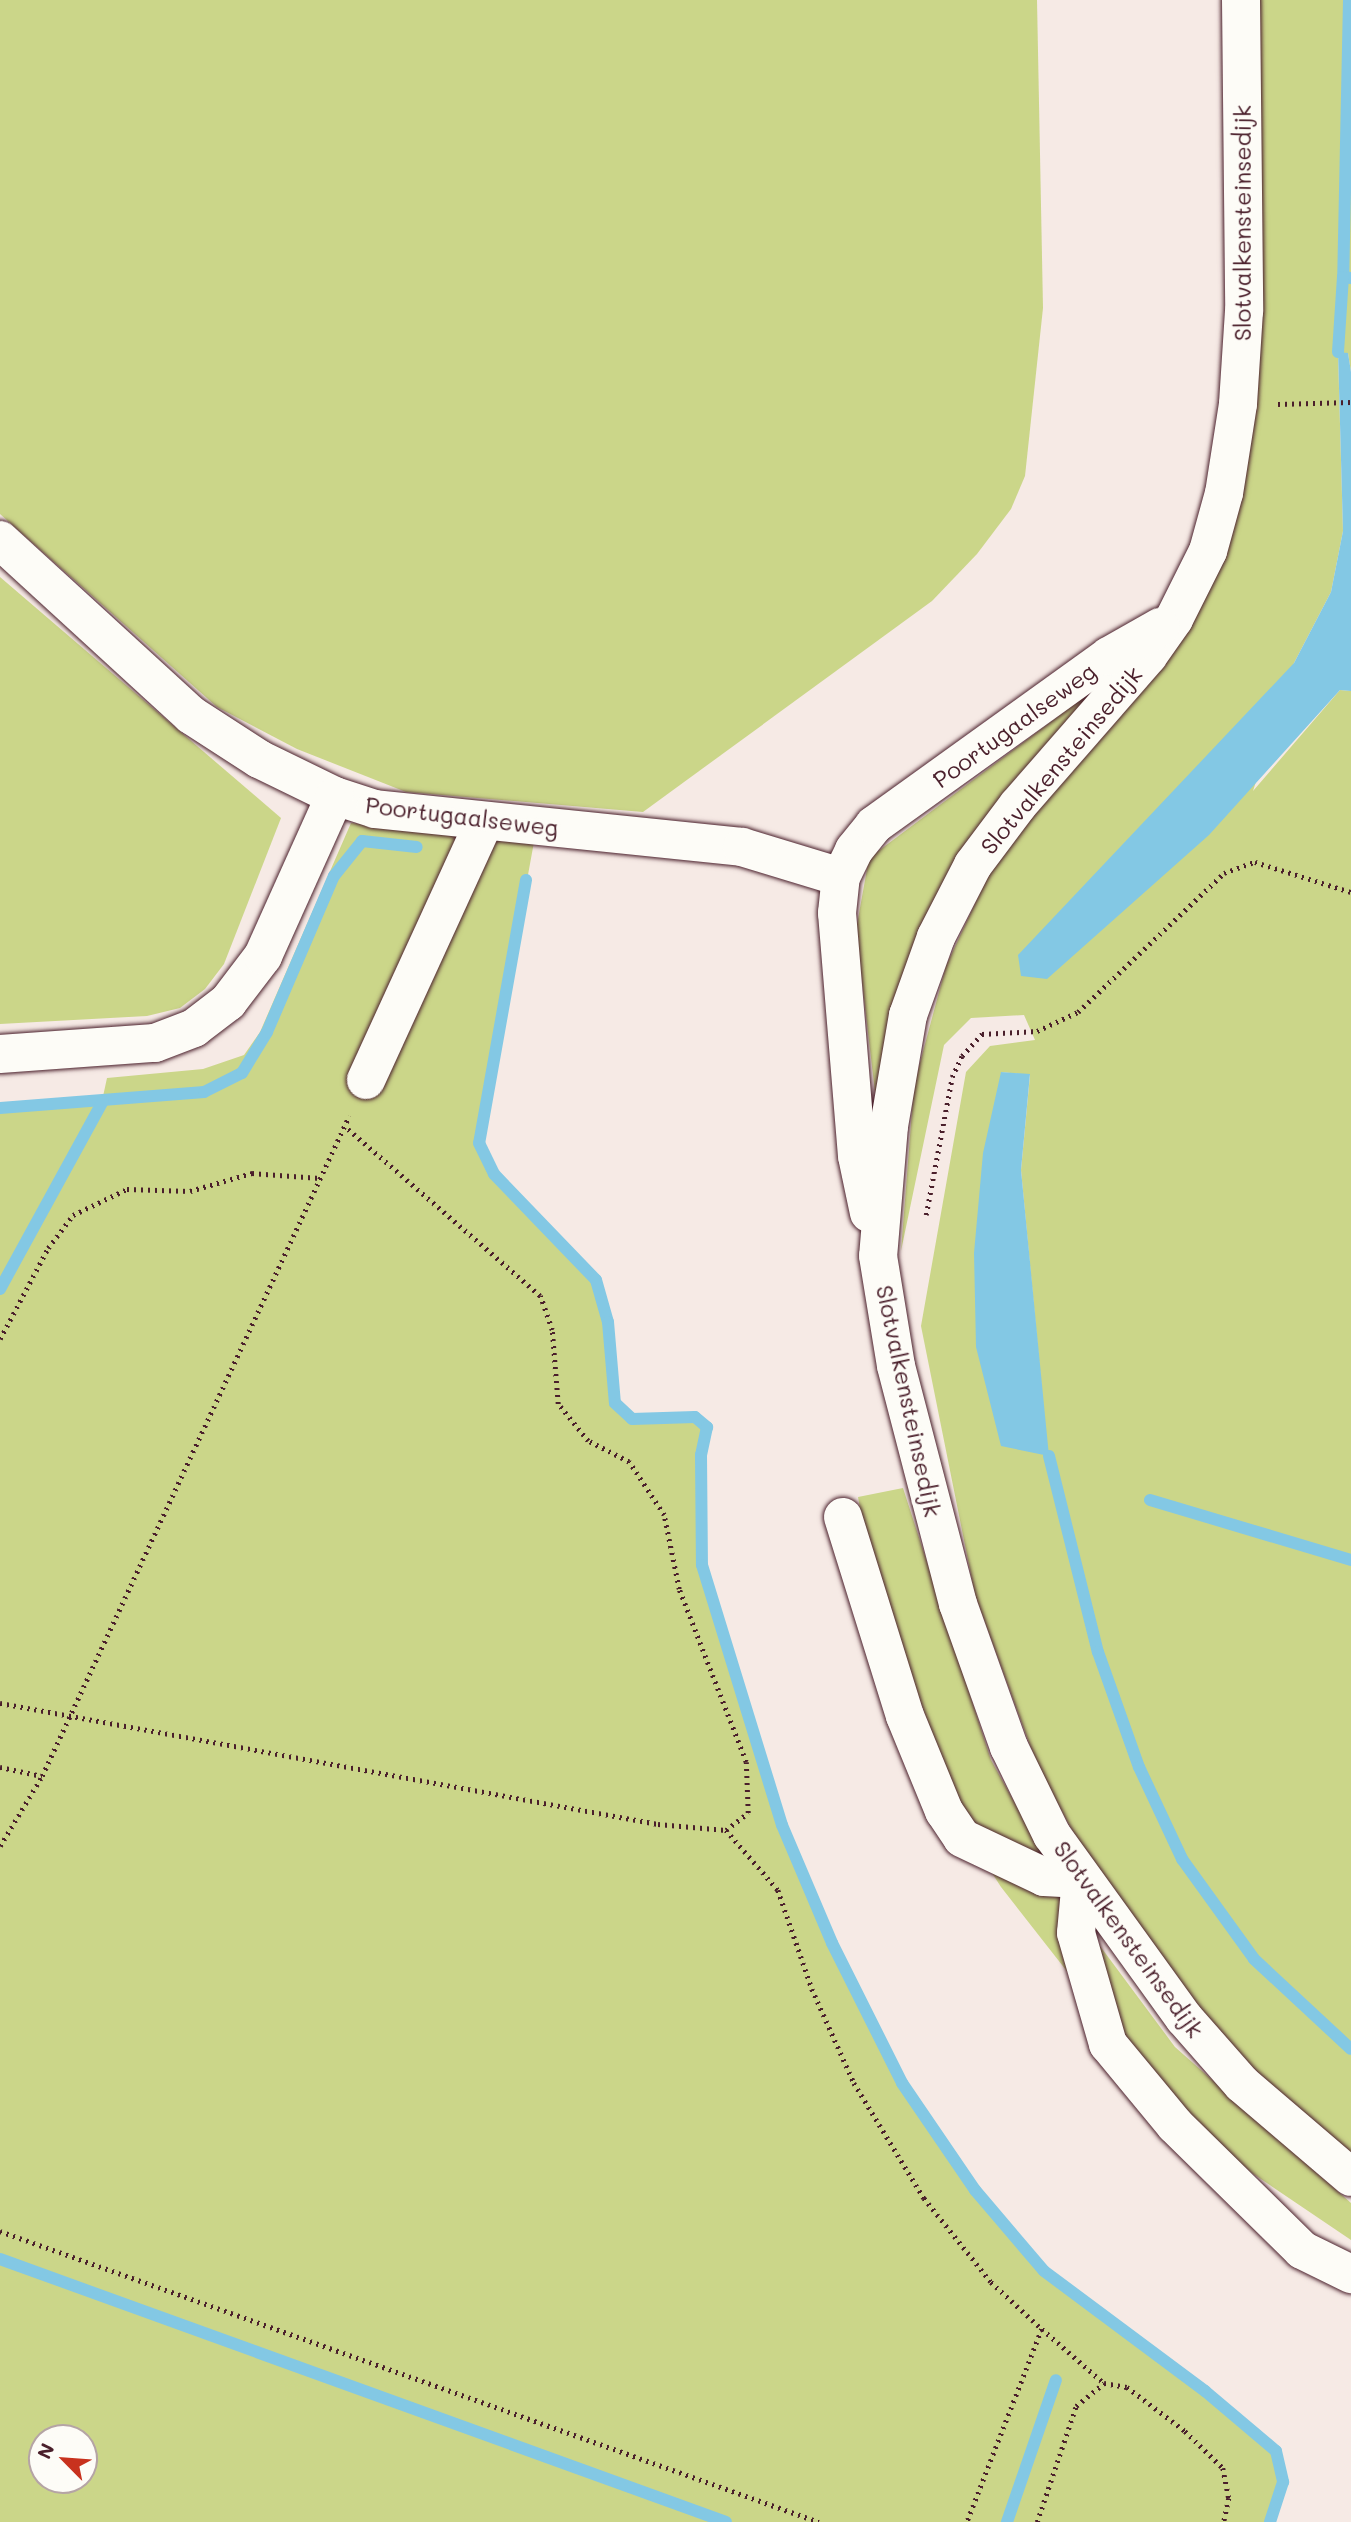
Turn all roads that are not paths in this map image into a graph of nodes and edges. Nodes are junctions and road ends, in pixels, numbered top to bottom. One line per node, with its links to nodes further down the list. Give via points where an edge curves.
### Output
1 (1241, 0): 3 (street, Slotvalkensteinsedijk, via 1244,312 1238,404 1224,493 1208,551)
2 (0, 540): 4 (street, Poortugaalseweg, via 191,715 259,759)
3 (1174, 619): 6 (street, Poortugaalseweg, via 1109,656 874,825); 9 (street, Slotvalkensteinsedijk, via 1148,656 1017,805 973,865 936,937 904,1040 889,1126)
4 (335, 796): 5 (street, Poortugaalseweg, via 375,809); 7 (street, via 263,956 220,1008 194,1028 155,1043)
5 (484, 822): 6 (street, Poortugaalseweg, via 741,847); 8 (street)
6 (841, 877): 9 (street, Poortugaalseweg, via 837,914 857,1156)
7 (0, 1054)
8 (366, 1080)
9 (878, 1256): 11 (street, Slotvalkensteinsedijk, via 907,1416 958,1604 1009,1747 1052,1835)
10 (843, 1517): 11 (street, via 905,1716 944,1811 962,1838 1044,1877)
11 (1081, 1880): 12 (street, Slotvalkensteinsedijk, via 1184,2018 1242,2084); 13 (street, via 1076,1933 1108,2043 1175,2125 1303,2250)
12 (1351, 2177)
13 (1351, 2274)

